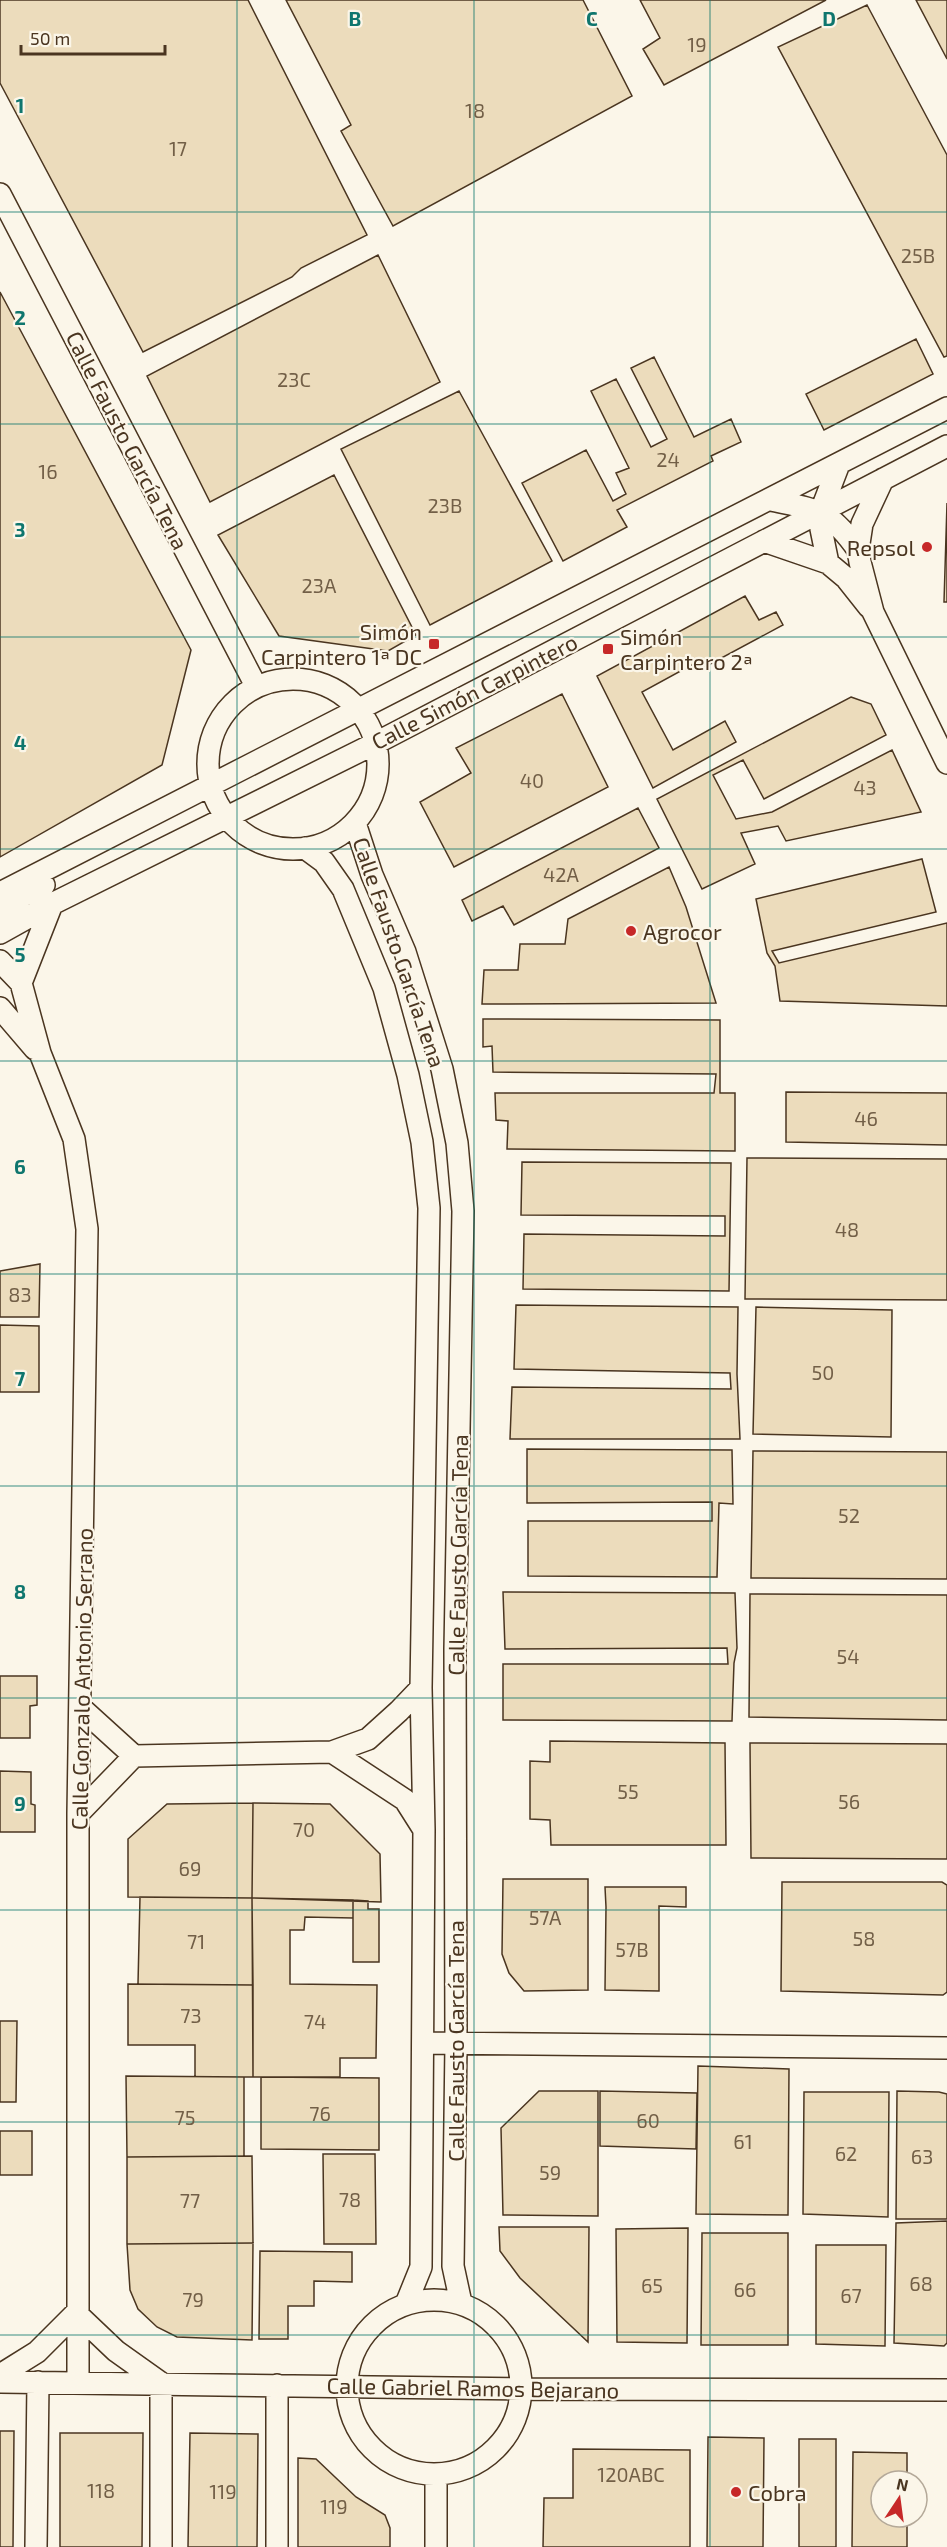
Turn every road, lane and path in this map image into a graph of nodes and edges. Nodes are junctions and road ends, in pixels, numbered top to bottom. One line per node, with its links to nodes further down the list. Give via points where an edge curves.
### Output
1 (0, 194): 12 (street, Calle Fausto García Tena)
2 (947, 408): 4 (street, Calle Simón Carpintero)
3 (947, 446): 5 (street, Calle Simón Carpintero)
4 (839, 464): 6 (street, Calle Simón Carpintero); 7 (street)
5 (883, 479): 7 (street, Calle Simón Carpintero); 9 (street, via 861,524)
6 (771, 500): 7 (street); 13 (street, Calle Simón Carpintero)
7 (821, 511): 8 (street, Calle Simón Carpintero); 9 (street, via 847,534); 10 (street)
8 (764, 541): 10 (street); 14 (street, Calle Simón Carpintero)
9 (858, 550): 11 (street)
10 (828, 563): 11 (street, via 846,578)
11 (873, 612): 15 (street)
12 (256, 686): 13 (street, via 283,678 312,680 338,691); 16 (street, via 232,703 215,727 207,755)
13 (360, 710): 14 (street); 16 (street, Calle Simón Carpintero)
14 (376, 742): 17 (street, Calle Simón Carpintero); 19 (street, via 376,780 371,799)
15 (947, 763)
16 (209, 784): 17 (street); 18 (street, Calle Simón Carpintero)
17 (226, 818): 20 (street, via 249,837 267,844); 22 (street, Calle Simón Carpintero)
18 (135, 823): 21 (street, Calle Simón Carpintero); 23 (street, Calle Simón Carpintero, via 102,855 23,896)
19 (355, 823): 20 (street, via 332,840); 36 (street, Calle Fausto García Tena, via 405,952 442,1069 457,1143 463,1211 455,1648)
20 (305, 848): 29 (street, Calle Fausto García Tena, via 324,862 343,889 384,988 422,1142 429,1208)
21 (0, 893)
22 (52, 904): 24 (street, Calle Simón Carpintero); 26 (street)
23 (0, 918)
24 (0, 933)
25 (0, 961): 26 (street, Calle Gonzalo Antonio Serrano)
26 (21, 983): 28 (street, Calle Gonzalo Antonio Serrano)
27 (0, 1009): 28 (street, Calle Gonzalo Antonio Serrano)
28 (40, 1053): 30 (street, Calle Gonzalo Antonio Serrano, via 74,1139 87,1228)
29 (422, 1688): 31 (street, via 368,1739); 34 (street, Calle Fausto García Tena)
30 (80, 1707): 32 (street); 33 (street, Calle Gonzalo Antonio Serrano)
31 (332, 1752): 32 (street); 34 (street, via 405,1800)
32 (134, 1756): 33 (street)
33 (78, 1814): 40 (street, Calle Gonzalo Antonio Serrano)
34 (424, 1830): 35 (street, Calle Fausto García Tena)
35 (423, 2043): 36 (street); 39 (street, Calle Fausto García Tena, via 421,2267)
36 (456, 2044): 37 (street); 38 (street, Calle Fausto García Tena, via 453,2265)
37 (947, 2048)
38 (461, 2303): 39 (street, via 434,2299); 48 (street, via 486,2316 506,2336 519,2361)
39 (406, 2304): 47 (street, via 382,2316 363,2335 350,2360)
40 (76, 2313): 41 (street, via 37,2352); 44 (street, Calle Gonzalo Antonio Serrano); 45 (street, via 116,2351)
41 (0, 2375)
42 (0, 2382): 43 (street, Calle Gabriel Ramos Bejarano)
43 (38, 2382): 44 (street, Calle Gabriel Ramos Bejarano); 51 (street)
44 (78, 2382): 45 (street, Calle Gabriel Ramos Bejarano)
45 (161, 2383): 46 (street, Calle Gabriel Ramos Bejarano); 52 (street)
46 (276, 2385): 47 (street, Calle Gabriel Ramos Bejarano); 53 (street)
47 (346, 2386): 48 (street, Calle Gabriel Ramos Bejarano); 50 (street, via 350,2414 363,2439 383,2459 408,2471)
48 (523, 2389): 49 (street, Calle Gabriel Ramos Bejarano); 50 (street, via 518,2415 506,2439 487,2458 463,2470)
49 (947, 2390)
50 (436, 2475): 54 (street)
51 (36, 2547)
52 (161, 2547)
53 (277, 2547)
54 (436, 2547)

